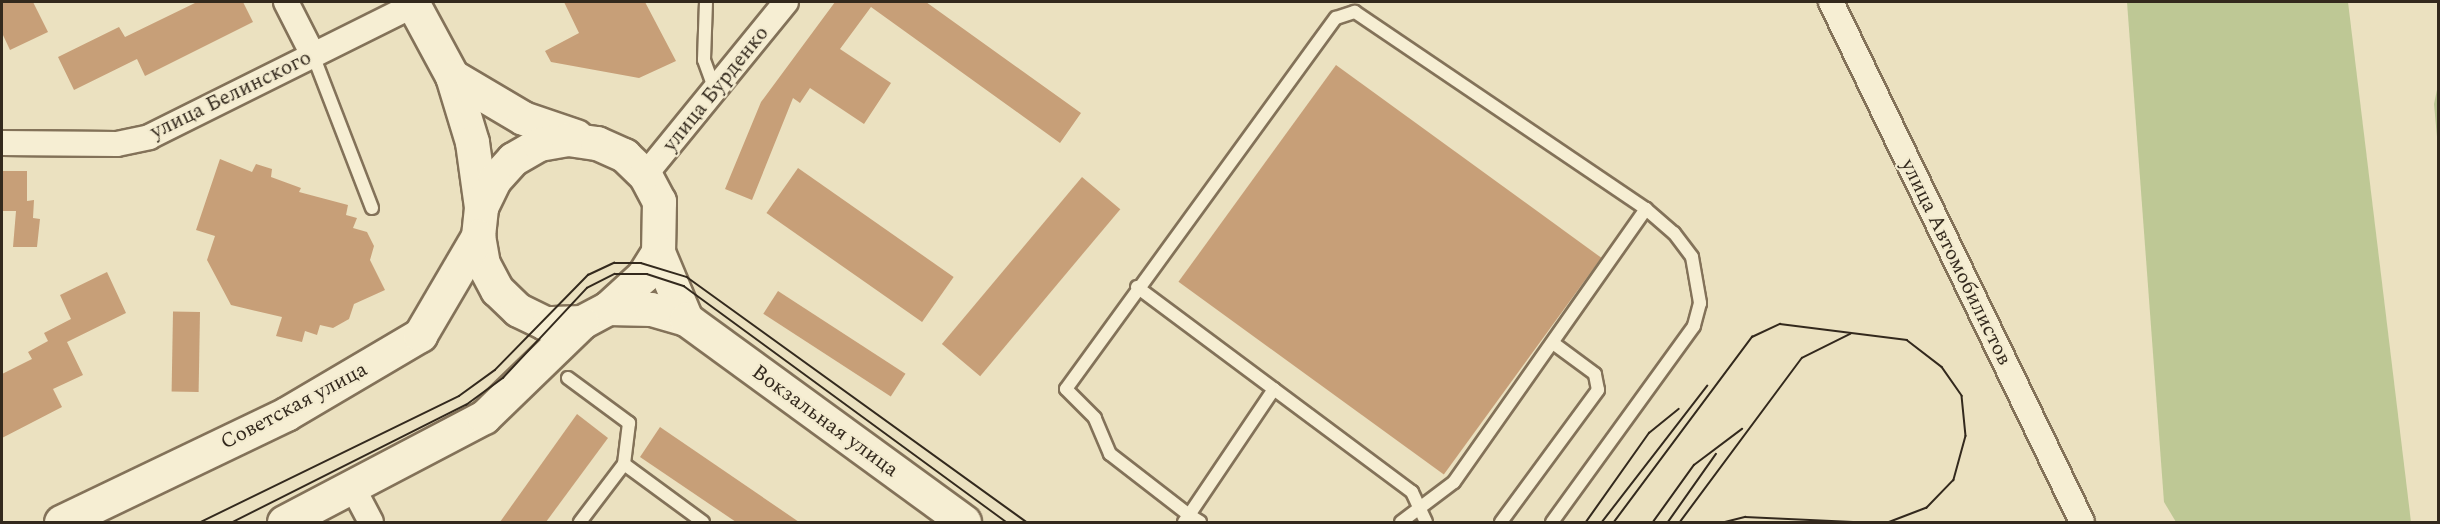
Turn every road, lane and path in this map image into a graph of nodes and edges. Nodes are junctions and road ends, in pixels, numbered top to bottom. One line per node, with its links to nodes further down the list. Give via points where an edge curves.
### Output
1 (286, 2): 6 (street)
2 (706, 2): 8 (lane, via 704,60)
3 (786, 2): 8 (street, улица Бурденко)
4 (1831, 2): 37 (street, улица Автомобилистов)
5 (413, 3): 6 (street, улица Белинского); 7 (main road)
6 (313, 55): 9 (street, улица Белинского, via 149,137 117,144); 12 (lane)
7 (452, 76): 10 (main road, via 523,118); 14 (main road, via 471,142)
8 (716, 94): 11 (street, улица Бурденко)
9 (2, 142)
10 (597, 143): 11 (main road, Советская улица, via 624,155); 14 (main road, Советская улица, via 568,139 539,144 513,159 494,180)
11 (645, 176): 15 (main road, Советская улица, via 659,201)
12 (372, 208)
13 (1646, 209): 16 (lane, via 1355,12 1345,12 1336,18); 19 (lane); 36 (lane, via 1674,233 1692,257 1700,303 1694,326)
14 (479, 221): 17 (main road, via 483,264 497,290 518,310 545,323); 26 (main road, Советская улица, via 420,335 286,414)
15 (658, 252): 17 (main road, via 643,276); 18 (main road)
16 (1137, 287): 21 (lane); 25 (lane, via 1067,396 1095,418 1110,454)
17 (595, 315): 18 (main road, Вокзальная улица, via 651,309); 23 (main road, via 484,417)
18 (686, 319): 31 (main road, Вокзальная улица)
19 (1552, 343): 24 (lane, via 1454,482); 35 (lane, via 1595,374 1598,390)
20 (568, 378): 22 (lane, via 629,423)
21 (1274, 389): 24 (lane, via 1412,492); 25 (lane)
22 (624, 464): 29 (lane); 30 (lane)
23 (353, 488): 27 (main road); 28 (street)
24 (1422, 507): 33 (lane); 34 (lane)
25 (1186, 519): 32 (lane)
26 (62, 522)
27 (284, 522)
28 (370, 522)
29 (580, 522)
30 (703, 522)
31 (964, 522)
32 (1200, 522)
33 (1401, 522)
34 (1426, 522)
35 (1501, 522)
36 (1552, 522)
37 (2082, 522)

